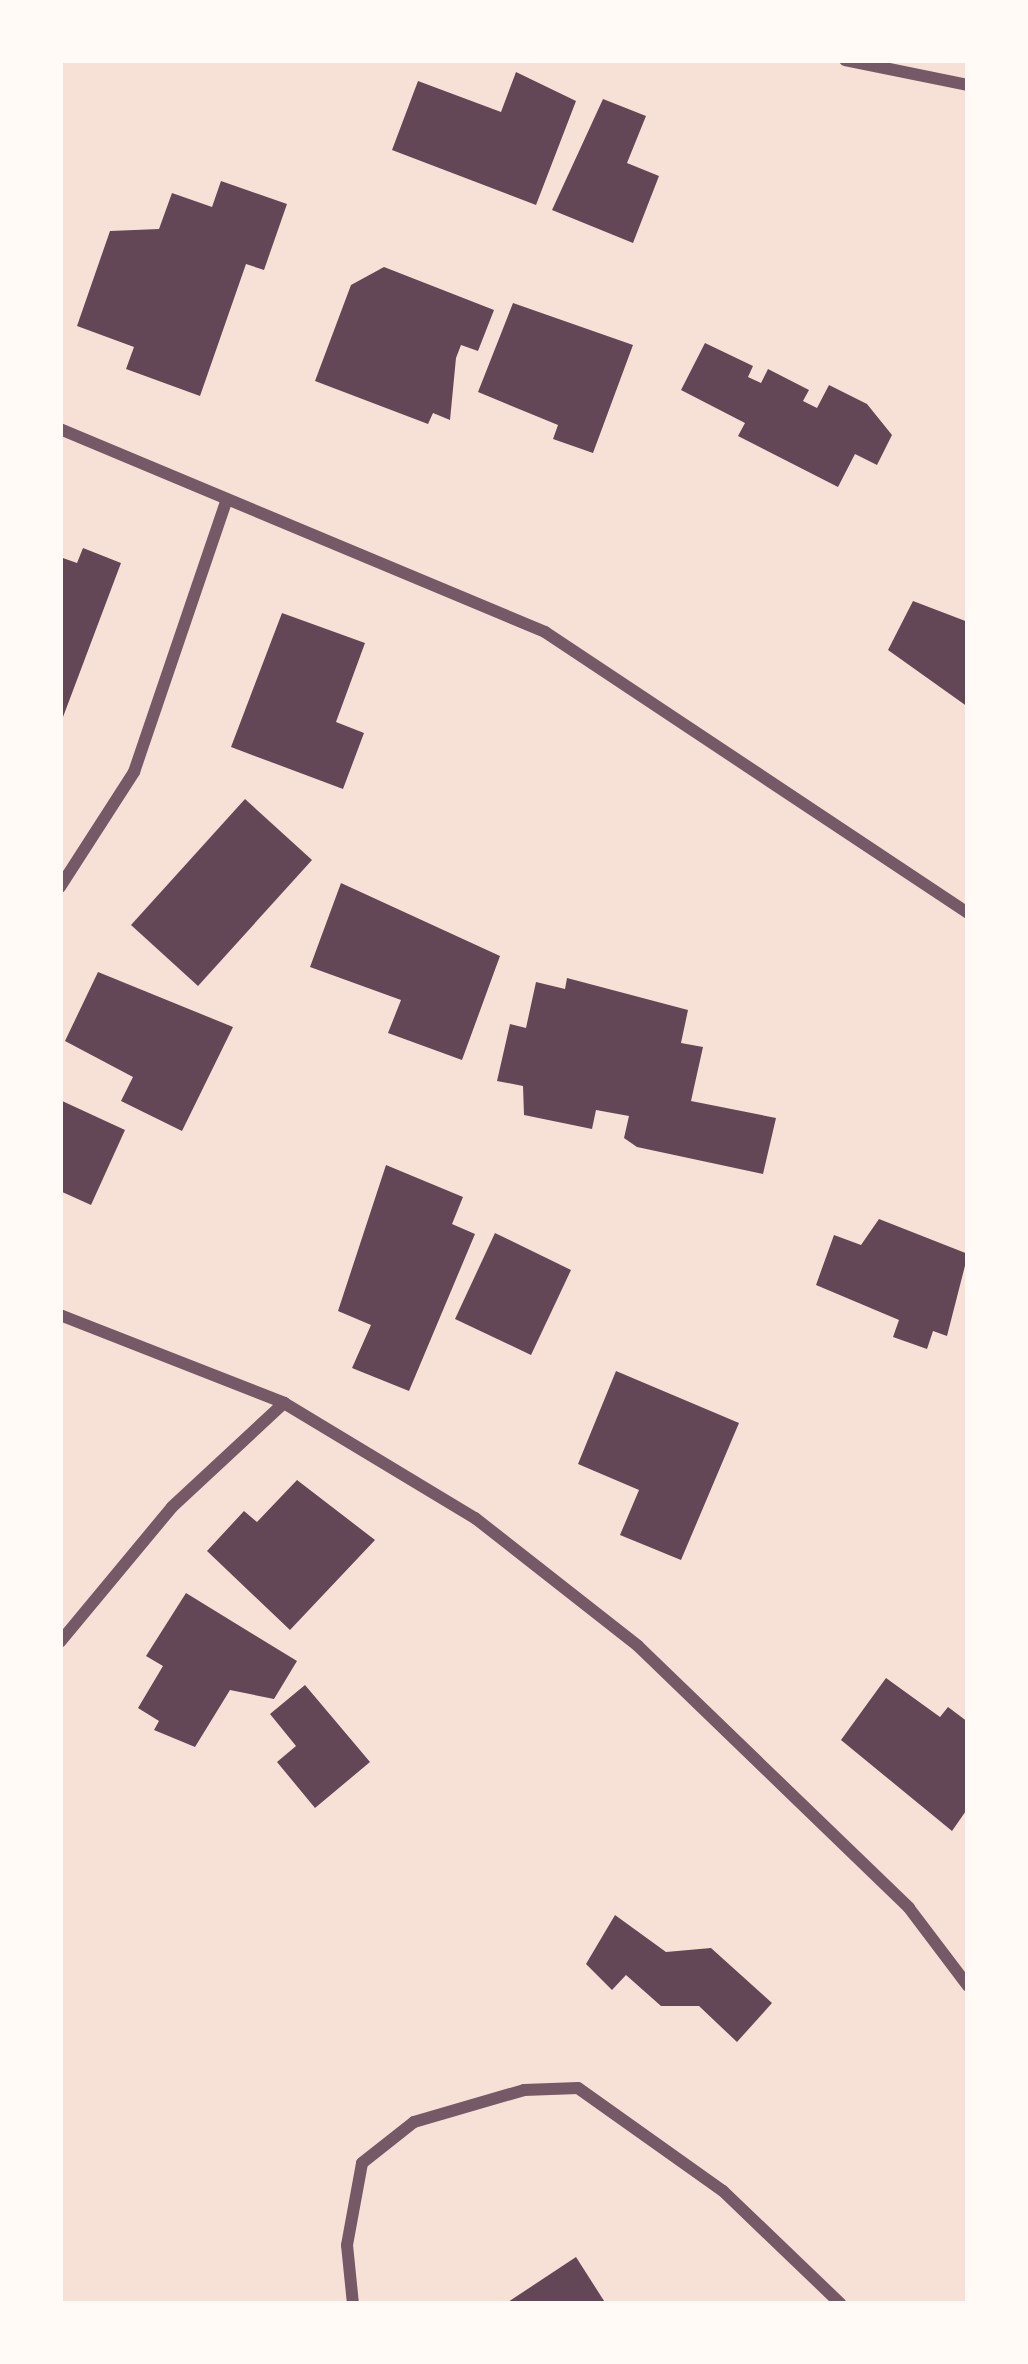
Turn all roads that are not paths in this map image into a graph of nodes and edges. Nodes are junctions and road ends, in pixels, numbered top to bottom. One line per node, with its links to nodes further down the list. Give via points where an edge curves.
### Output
1 (845, 60): 2 (street)
2 (968, 85)
3 (60, 429): 4 (street)
4 (226, 502): 5 (street, via 134,772); 6 (street, via 545,632)
5 (60, 887)
6 (968, 914)
7 (60, 1315): 8 (street)
8 (284, 1402): 9 (street, via 172,1507); 10 (street, via 475,1518 638,1646 910,1908)
9 (60, 1642)
10 (968, 1986)
11 (353, 2304): 12 (street, via 347,2245 362,2163 414,2122 524,2090 578,2088 723,2192)
12 (842, 2304)

